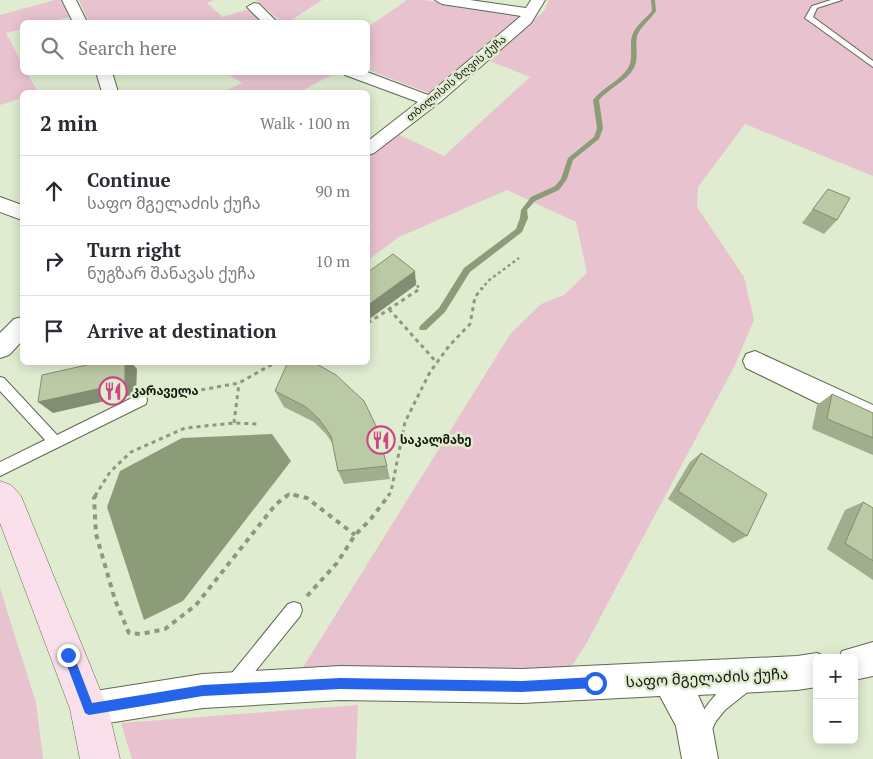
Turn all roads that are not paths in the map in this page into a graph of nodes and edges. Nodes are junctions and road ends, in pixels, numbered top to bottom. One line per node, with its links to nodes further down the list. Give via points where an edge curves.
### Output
1 (69, 0): 6 (street)
2 (442, 0): 4 (street)
3 (839, 0): 8 (lane, via 814,7 809,18)
4 (534, 6): 12 (street, თბილისის ზღვის ქუჩა, via 526,20)
5 (254, 7): 7 (street)
6 (79, 20)
7 (268, 20)
8 (873, 64)
9 (106, 75): 11 (street)
10 (359, 75): 12 (street)
11 (110, 90)
12 (430, 101): 13 (street, თბილისის ზღვის ქუჩა)
13 (370, 147)
14 (0, 204): 15 (street)
15 (20, 211)
16 (20, 328): 17 (street)
17 (0, 348)
18 (755, 361): 21 (street)
19 (0, 382): 22 (lane)
20 (141, 400): 22 (lane)
21 (873, 418)
22 (55, 442): 23 (lane)
23 (0, 469)
24 (0, 496): 32 (main road, via 10,507)
25 (294, 610): 31 (lane)
26 (873, 659): 27 (street)
27 (858, 662)
28 (813, 671): 29 (street, საფო მგელაძის ქუჩა)
29 (756, 675): 30 (street, საფო მგელაძის ქუჩა); 33 (lane, via 708,714)
30 (668, 679): 31 (street, საფო მგელაძის ქუჩა, via 522,686 340,683); 33 (street, via 686,705)
31 (229, 689): 32 (street, საფო მგელაძის ქუჩა)
32 (89, 709): 34 (main road)
33 (700, 748)
34 (100, 759)

